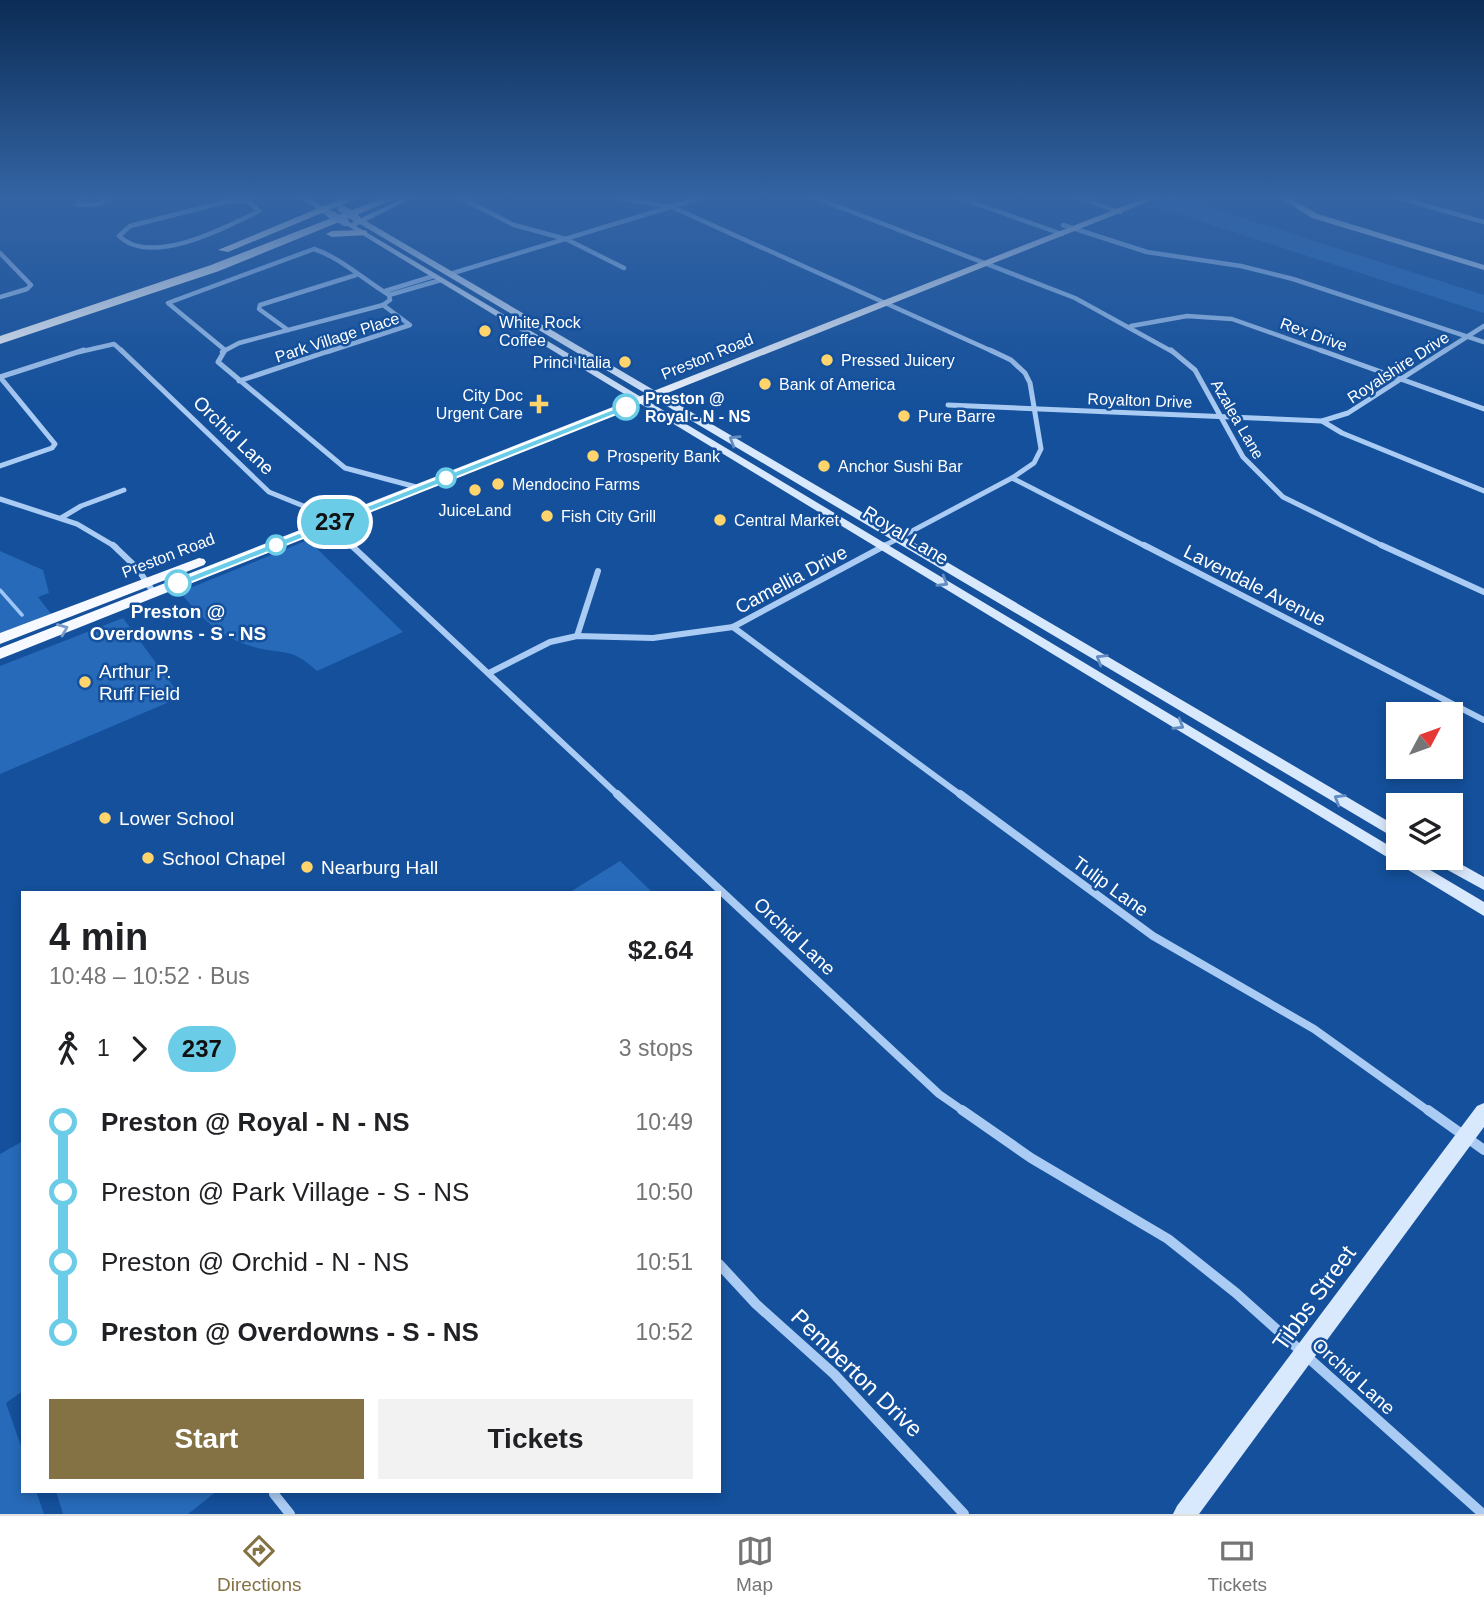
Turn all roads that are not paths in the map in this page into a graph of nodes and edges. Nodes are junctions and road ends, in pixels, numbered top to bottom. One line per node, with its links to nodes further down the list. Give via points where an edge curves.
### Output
1 (15, 269): 20 (street, via 31,285)
2 (173, 269): 26 (highway)
3 (194, 269): 26 (highway)
4 (213, 269): 32 (highway)
5 (233, 269): 32 (highway, via 157,295)
6 (261, 269): 39 (street, via 168,303)
7 (348, 269): 17 (street)
8 (422, 269): 18 (main road, Royal Lane)
9 (440, 269): 16 (main road, Royal Lane)
10 (468, 269): 16 (street)
11 (810, 269): 22 (street)
12 (952, 269): 22 (main road, Preston Road)
13 (975, 269): 24 (main road, Preston Road)
14 (999, 269): 28 (street, Azalea Lane)
15 (1252, 269): 33 (street)
16 (450, 274): 18 (main road); 21 (main road, Royal Lane)
17 (356, 275): 19 (street); 30 (street, via 260,305 259,309)
18 (437, 278): 19 (street, Park Village Place); 23 (main road, Royal Lane)
19 (387, 293): 25 (street, Park Village Place, via 390,300)
20 (0, 297)
21 (490, 297): 23 (main road); 31 (main road, Royal Lane)
22 (876, 298): 24 (street); 27 (main road, Preston Road)
23 (477, 302): 34 (main road, Royal Lane)
24 (887, 303): 27 (main road, Preston Road); 47 (street, via 1011,360 1030,383)
25 (383, 305): 30 (street, Park Village Place); 43 (street, Park Village Place, via 410,326)
26 (62, 312): 32 (highway)
27 (825, 323): 35 (main road, Preston Road); 37 (main road, Preston Road)
28 (1130, 326): 42 (street, Rex Drive, via 1186,316 1232,319); 48 (street, Azalea Lane, via 1195,370)
29 (1484, 326): 33 (street, Royalshire Drive)
30 (288, 330): 39 (street, Park Village Place)
31 (548, 331): 34 (main road); 38 (main road, Royal Lane)
32 (4, 336)
33 (1468, 336): 36 (street); 42 (street, Royalshire Drive)
34 (534, 337): 40 (main road, Royal Lane)
35 (769, 340): 37 (main road); 44 (main road, Preston Road)
36 (1484, 342)
37 (782, 344): 44 (main road, Preston Road)
38 (572, 345): 40 (main road); 44 (main road, Royal Lane)
39 (225, 350): 43 (street, via 218,362)
40 (557, 351): 44 (main road, Royal Lane)
41 (0, 377): 51 (street, via 55,444); 59 (street, Orchid Lane, via 110,343 268,492 306,507)
42 (1403, 379): 46 (street, Rex Drive); 49 (street, Royalshire Drive, via 1348,413)
43 (239, 381): 53 (street, via 345,468)
44 (645, 394): 50 (main road, Preston Road); 60 (main road, Royal Lane, one-way to 44); 61 (main road, Royal Lane)
45 (948, 405): 47 (street, Royalton Drive)
46 (1484, 408)
47 (1033, 409): 48 (street, Royalton Drive); 52 (street, Camellia Drive, via 1041,449 1034,463)
48 (1219, 415): 49 (street, Royalton Drive); 64 (street, Azalea Lane, via 1247,463 1283,497)
49 (1322, 421): 56 (street, Royalton Drive)
50 (497, 452): 53 (main road, Preston Road); 54 (main road, Preston Road)
51 (0, 466)
52 (1013, 478): 60 (street, Camellia Drive); 72 (street, Lavendale Avenue)
53 (405, 482): 54 (street); 59 (main road, Preston Road)
54 (421, 488): 59 (main road, Preston Road)
55 (124, 490): 58 (street, via 80,506)
56 (1484, 491)
57 (0, 499): 58 (street)
58 (61, 519): 63 (street, via 113,544)
59 (323, 520): 63 (main road, Preston Road); 63 (main road, Preston Road, via 169,587); 69 (street, Orchid Lane)
60 (899, 539): 61 (street, Camellia Drive); 70 (main road, Royal Lane, one-way to 60)
61 (884, 547): 65 (street, Camellia Drive); 71 (main road, Royal Lane, one-way to 71)
62 (598, 570): 66 (street)
63 (151, 588): 67 (main road, Preston Road); 68 (main road, Preston Road, one-way to 63)
64 (1484, 592)
65 (733, 627): 66 (street, Camellia Drive, via 653,638); 78 (street, Tulip Lane, via 1145,930 1314,1029)
66 (577, 636): 69 (street, Camellia Drive, via 550,642)
67 (0, 639)
68 (0, 654)
69 (489, 673): 81 (street, Orchid Lane, via 939,1094 1031,1158 1168,1239)
70 (1169, 698): 71 (main road); 73 (main road, Royal Lane, one-way to 70)
71 (1154, 710): 76 (main road, Royal Lane, one-way to 76)
72 (1484, 720)
73 (1386, 827)
74 (1459, 870): 75 (main road)
75 (1484, 884)
76 (1484, 910)
77 (1484, 1112): 78 (main road, Tibbs Street)
78 (1466, 1136): 79 (street, Tulip Lane); 81 (main road, Tibbs Street)
79 (1484, 1150)
80 (721, 1266): 84 (street, Pemberton Drive, via 834,1374)
81 (1305, 1356): 85 (main road, Tibbs Street); 86 (street, Orchid Lane)
82 (274, 1494): 83 (street)
83 (290, 1514)
84 (964, 1514)
85 (1185, 1514)
86 (1483, 1514)

